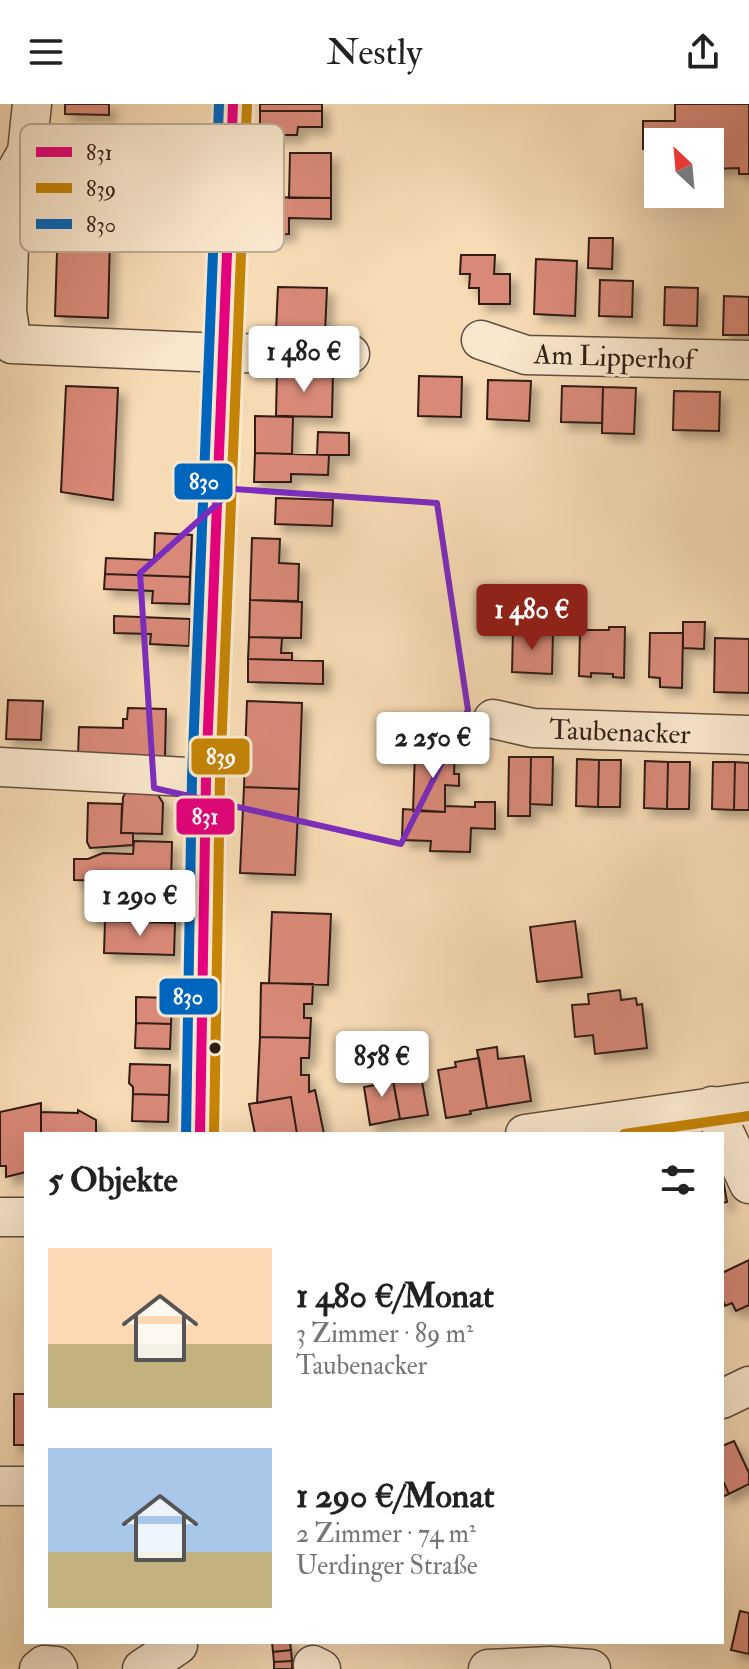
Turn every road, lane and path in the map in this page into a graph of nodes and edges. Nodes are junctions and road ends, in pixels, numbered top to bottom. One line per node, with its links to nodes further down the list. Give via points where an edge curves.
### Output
1 (32, 104): 3 (street)
2 (233, 104): 4 (street)
3 (30, 124)
4 (232, 124)
5 (20, 161): 6 (street)
6 (6, 180): 11 (street)
7 (227, 252): 9 (street)
8 (481, 340): 12 (street, Am Lipperhof, via 526,355)
9 (223, 353): 10 (street); 11 (street); 16 (street)
10 (350, 354)
11 (6, 357)
12 (749, 360)
13 (493, 719): 14 (street, Taubenacker, via 533,728)
14 (749, 735)
15 (0, 767): 16 (street)
16 (206, 778): 19 (street)
17 (749, 1102): 18 (street)
18 (712, 1106): 20 (street); 21 (street)
19 (200, 1132)
20 (538, 1132)
21 (749, 1184)
22 (0, 1217): 23 (street)
23 (24, 1217)
24 (749, 1386): 25 (street)
25 (724, 1398)
26 (0, 1486): 27 (street)
27 (24, 1486)
28 (177, 1652): 32 (street)
29 (504, 1662): 33 (street)
30 (39, 1669): 31 (street)
31 (58, 1669)
32 (142, 1669)
33 (591, 1669)

